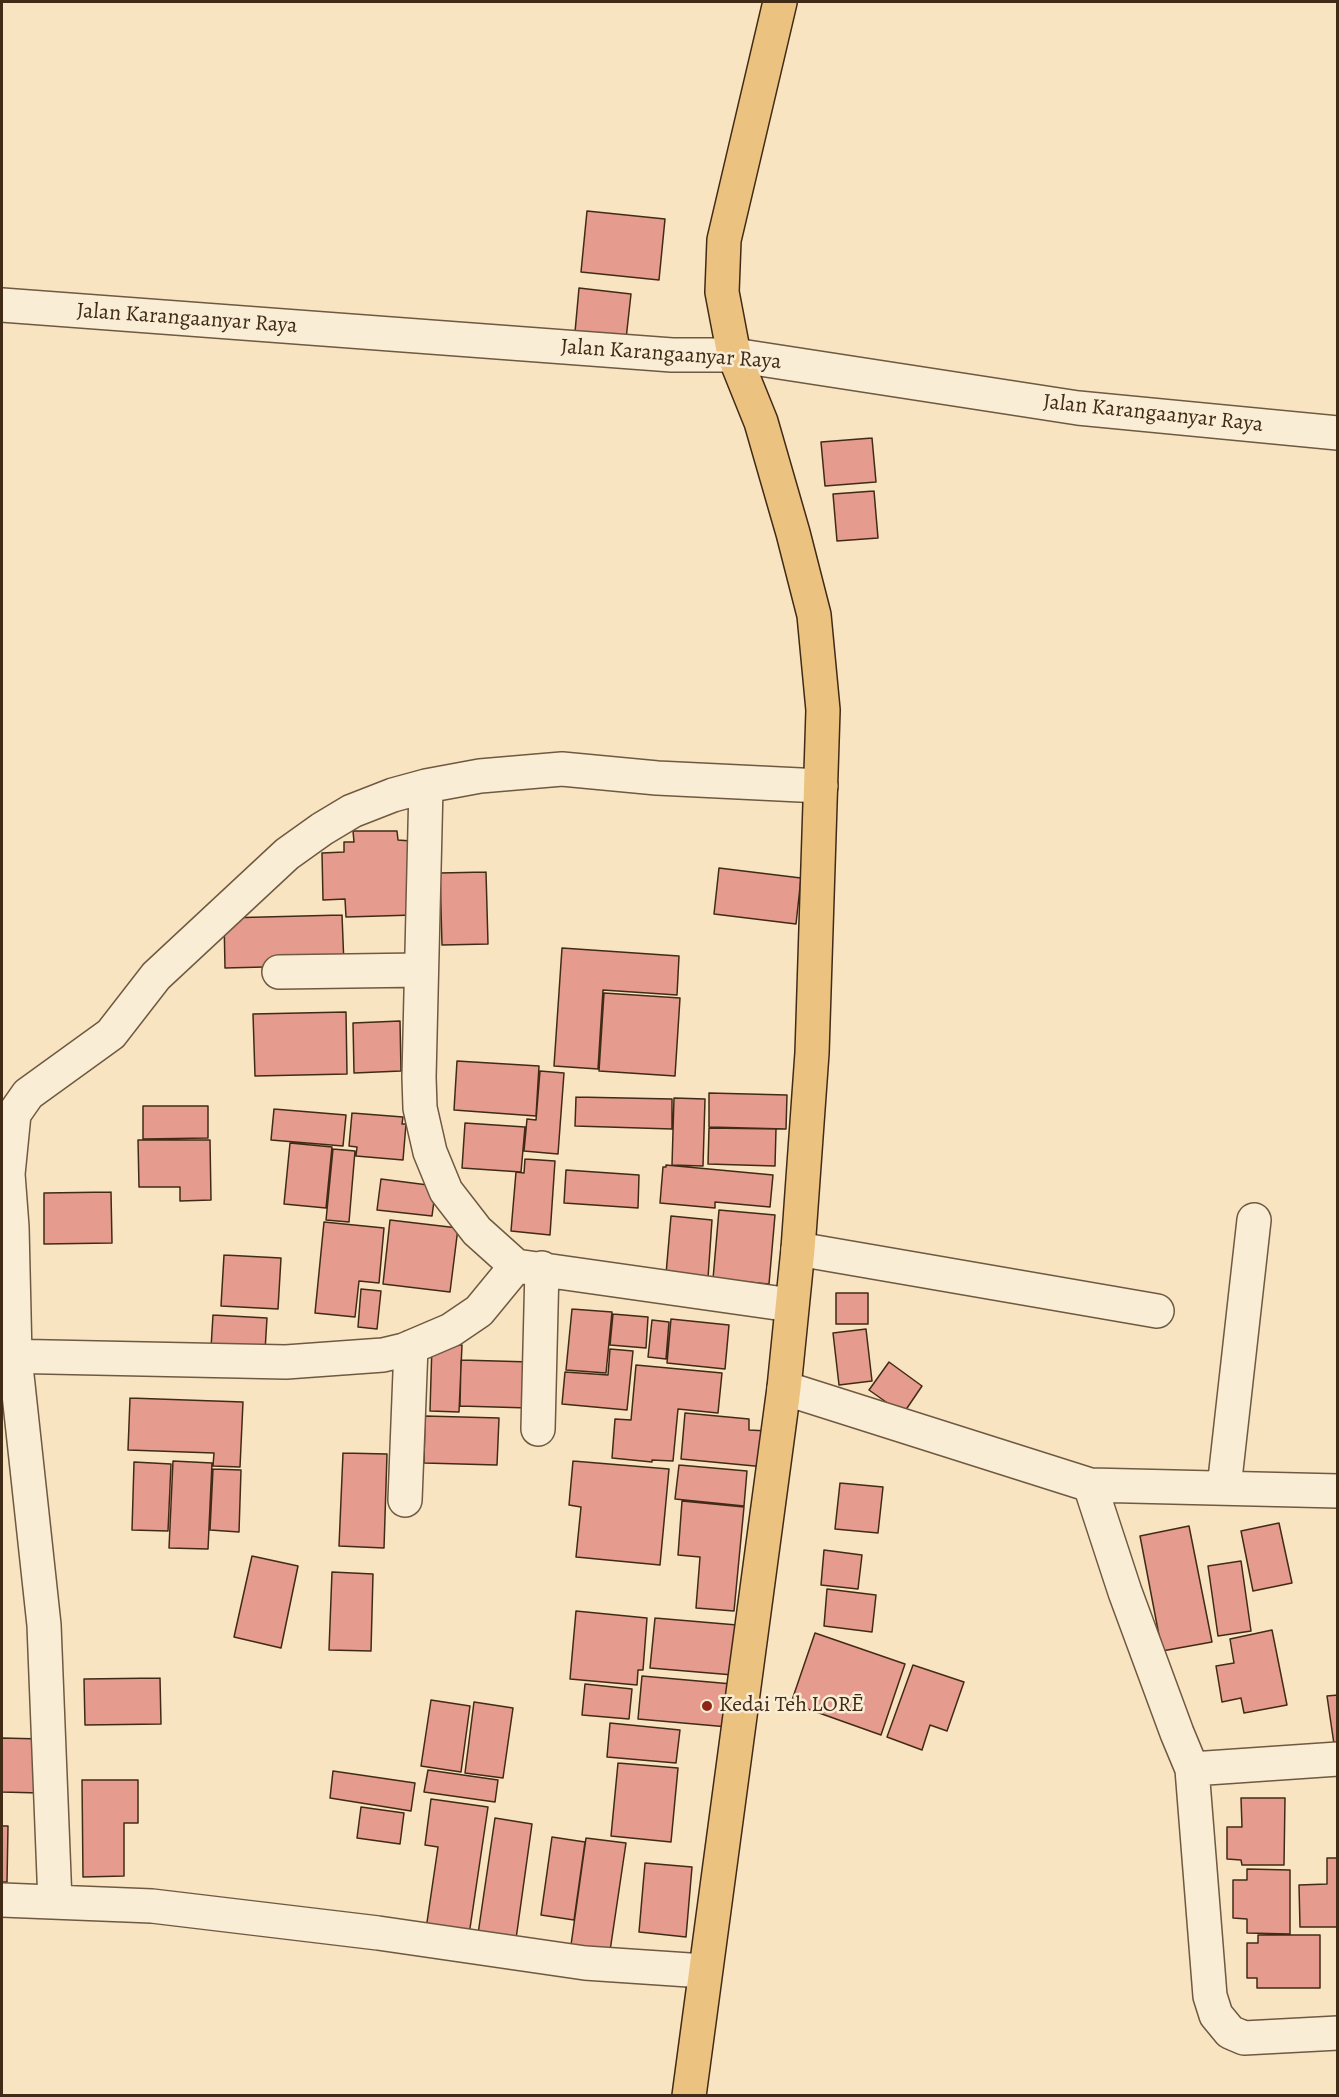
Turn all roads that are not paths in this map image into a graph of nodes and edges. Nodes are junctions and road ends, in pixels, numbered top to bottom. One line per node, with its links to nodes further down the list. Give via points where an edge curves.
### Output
1 (780, 2): 3 (main road, via 724,240 722,292)
2 (2, 305): 3 (street, Jalan Karangaanyar Raya, via 660,354)
3 (734, 354): 4 (street, Jalan Karangaanyar Raya, via 1078,408); 6 (main road, via 761,422 813,615 823,710)
4 (1338, 433)
5 (426, 786): 6 (street, via 480,776 562,769); 7 (street); 9 (street, via 352,812 288,854 156,976 111,1034 28,1094)
6 (821, 786): 11 (main road, via 812,1053)
7 (421, 970): 8 (street); 12 (street, via 420,1108 430,1152 446,1191 477,1231)
8 (279, 972)
9 (8, 1115): 16 (street, via 12,1227)
10 (1254, 1220): 20 (street)
11 (798, 1249): 13 (main road); 14 (street)
12 (529, 1267): 13 (street); 15 (street, via 451,1330); 18 (street)
13 (791, 1305): 17 (main road)
14 (1157, 1311)
15 (411, 1347): 16 (street, via 383,1355 286,1362); 22 (street)
16 (8, 1357): 26 (street, via 44,1625)
17 (784, 1388): 19 (street); 27 (main road)
18 (538, 1429)
19 (1090, 1485): 20 (street); 24 (street, via 1125,1592)
20 (1224, 1488): 21 (street)
21 (1338, 1491)
22 (405, 1500)
23 (1338, 1759): 24 (street)
24 (1192, 1769): 28 (street, via 1210,1996 1216,2015 1230,2032 1244,2038)
25 (2, 1900): 26 (street)
26 (55, 1902): 27 (street, via 152,1906 585,1963)
27 (704, 1971): 29 (main road)
28 (1338, 2032)
29 (689, 2096)

